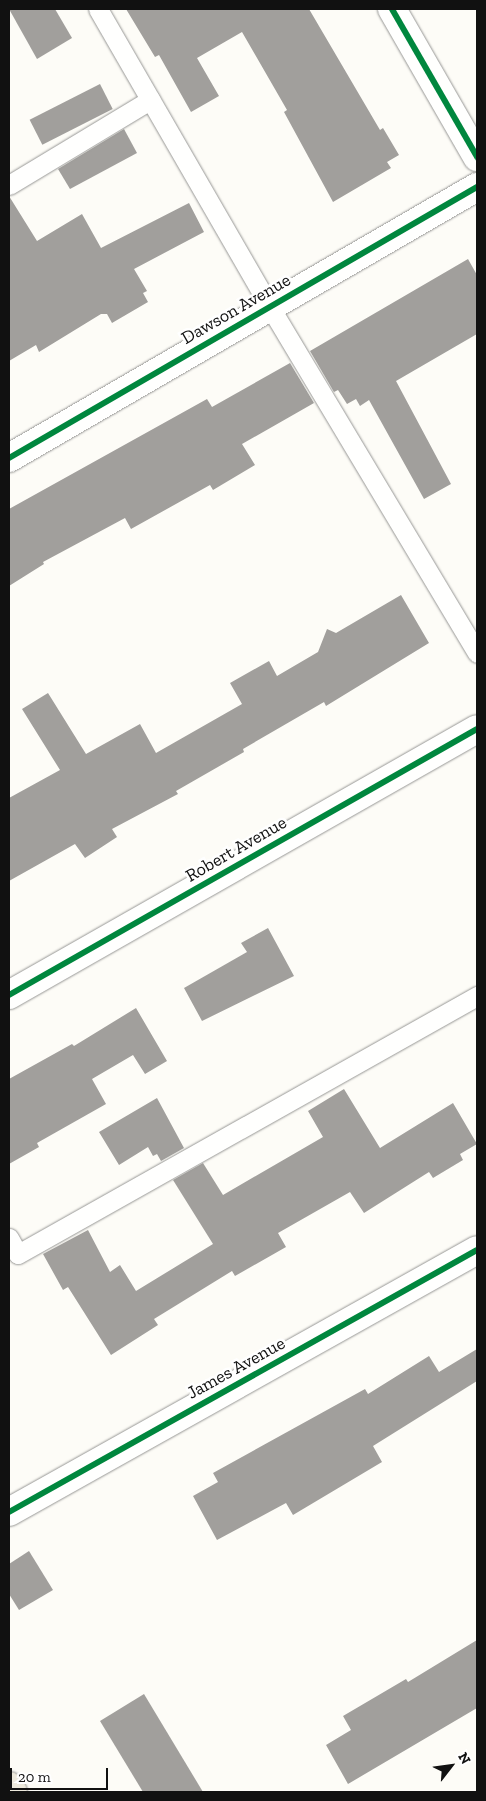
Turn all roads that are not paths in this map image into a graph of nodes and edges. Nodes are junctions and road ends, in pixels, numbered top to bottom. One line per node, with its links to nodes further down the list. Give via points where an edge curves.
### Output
1 (98, 9): 3 (lane)
2 (392, 9): 4 (street)
3 (150, 100): 5 (lane); 7 (lane)
4 (477, 157)
5 (9, 184)
6 (477, 187): 7 (street, Dawson Avenue)
7 (270, 307): 8 (street, Dawson Avenue); 9 (lane)
8 (9, 458)
9 (477, 653)
10 (477, 729): 11 (street, Robert Avenue)
11 (9, 995)
12 (477, 996): 13 (lane, via 18,1254)
13 (9, 1238)
14 (477, 1250): 15 (street, James Avenue)
15 (9, 1512)
16 (9, 1786): 17 (main road)
17 (13, 1792)

